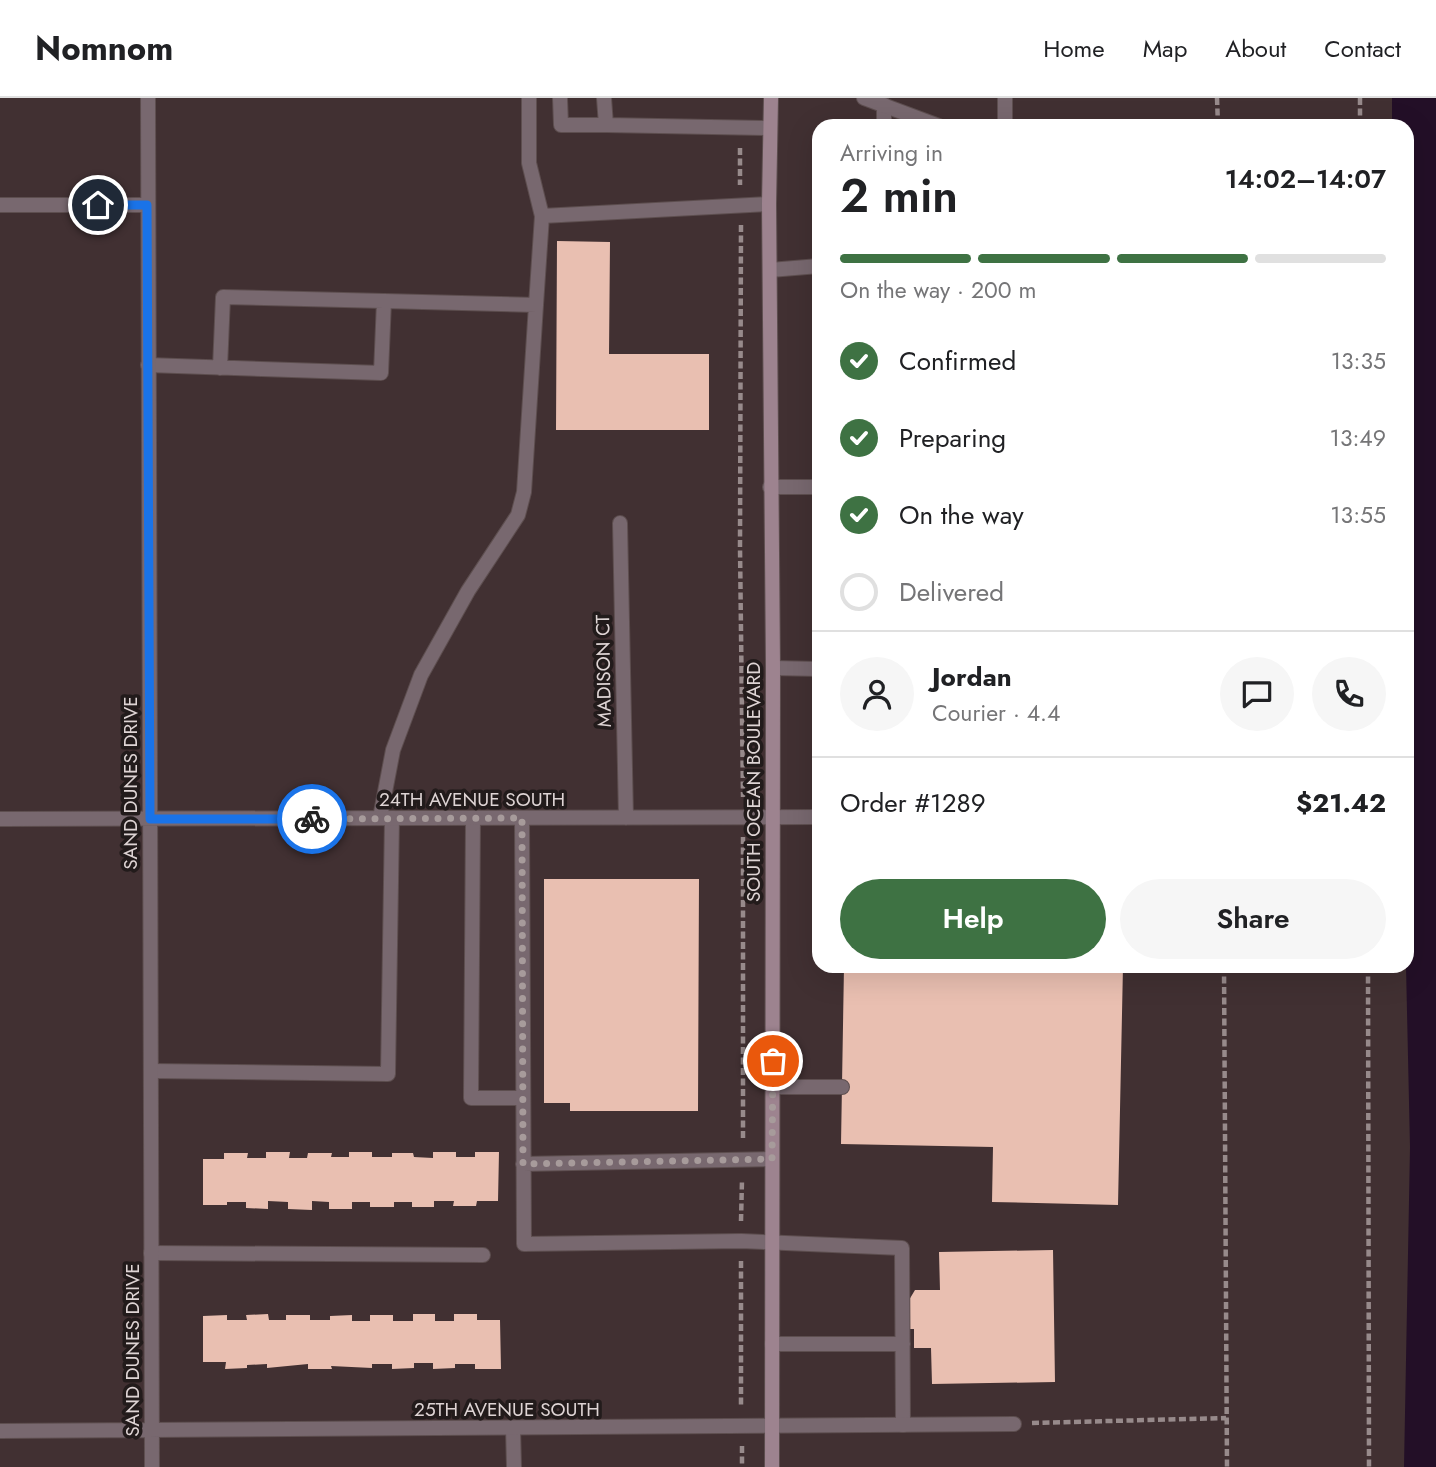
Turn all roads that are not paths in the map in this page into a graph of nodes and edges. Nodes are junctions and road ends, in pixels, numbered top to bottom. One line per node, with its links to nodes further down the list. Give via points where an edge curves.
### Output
1 (148, 98): 16 (street, SAND DUNES DRIVE)
2 (529, 98): 17 (street, via 529,163)
3 (560, 98): 12 (street, via 561,125)
4 (604, 98): 12 (street)
5 (771, 98): 13 (main road, SOUTH OCEAN BOULEVARD)
6 (864, 98): 8 (street)
7 (1005, 98): 11 (street)
8 (884, 105): 9 (street); 10 (street)
9 (884, 119)
10 (921, 119)
11 (1005, 119)
12 (606, 125): 13 (street)
13 (770, 128): 14 (main road, SOUTH OCEAN BOULEVARD)
14 (769, 204): 17 (street); 19 (main road, SOUTH OCEAN BOULEVARD)
15 (0, 205): 16 (street)
16 (147, 205): 22 (street, SAND DUNES DRIVE)
17 (542, 216): 21 (street)
18 (812, 267): 19 (street)
19 (770, 271): 24 (main road, SOUTH OCEAN BOULEVARD)
20 (384, 301): 21 (street); 23 (street, via 223,297); 23 (street, via 381,373)
21 (536, 305): 30 (street, via 524,492 518,515 421,675 393,750)
22 (148, 365): 23 (street); 36 (street, SAND DUNES DRIVE)
23 (220, 368)
24 (770, 487): 25 (street); 27 (main road, SOUTH OCEAN BOULEVARD)
25 (812, 487)
26 (620, 523): 33 (street, MADISON CT)
27 (773, 668): 28 (street); 34 (main road, SOUTH OCEAN BOULEVARD)
28 (812, 669)
29 (812, 817): 34 (street, 24TH AVENUE SOUTH)
30 (386, 818): 31 (street, 24TH AVENUE SOUTH); 36 (street, 24TH AVENUE SOUTH); 37 (street, via 388,1074)
31 (473, 818): 32 (street, 24TH AVENUE SOUTH); 40 (street, via 471,1098)
32 (522, 818): 33 (street, 24TH AVENUE SOUTH); 40 (street)
33 (626, 818): 34 (street, 24TH AVENUE SOUTH)
34 (773, 818): 38 (main road, SOUTH OCEAN BOULEVARD)
35 (0, 819): 36 (street, 24TH AVENUE SOUTH)
36 (150, 819): 37 (street, SAND DUNES DRIVE)
37 (151, 1072): 44 (street, SAND DUNES DRIVE)
38 (773, 1087): 39 (street); 41 (main road, SOUTH OCEAN BOULEVARD)
39 (842, 1087)
40 (523, 1098): 42 (street)
41 (772, 1159): 42 (street); 43 (main road, SOUTH OCEAN BOULEVARD)
42 (523, 1164): 43 (street, via 524,1244)
43 (772, 1242): 46 (main road, SOUTH OCEAN BOULEVARD); 47 (street, via 902,1248)
44 (151, 1253): 45 (street); 53 (street, SAND DUNES DRIVE)
45 (483, 1255)
46 (772, 1344): 47 (street); 50 (main road, SOUTH OCEAN BOULEVARD)
47 (902, 1344): 49 (street)
48 (1014, 1424): 49 (street, 25TH AVENUE SOUTH)
49 (903, 1425): 50 (street, 25TH AVENUE SOUTH)
50 (772, 1426): 51 (street, 25TH AVENUE SOUTH); 56 (main road, SOUTH OCEAN BOULEVARD)
51 (513, 1428): 53 (street, 25TH AVENUE SOUTH); 55 (street)
52 (0, 1431): 53 (street, 25TH AVENUE SOUTH)
53 (152, 1431): 54 (street, SAND DUNES DRIVE)
54 (152, 1467)
55 (513, 1467)
56 (772, 1467)

